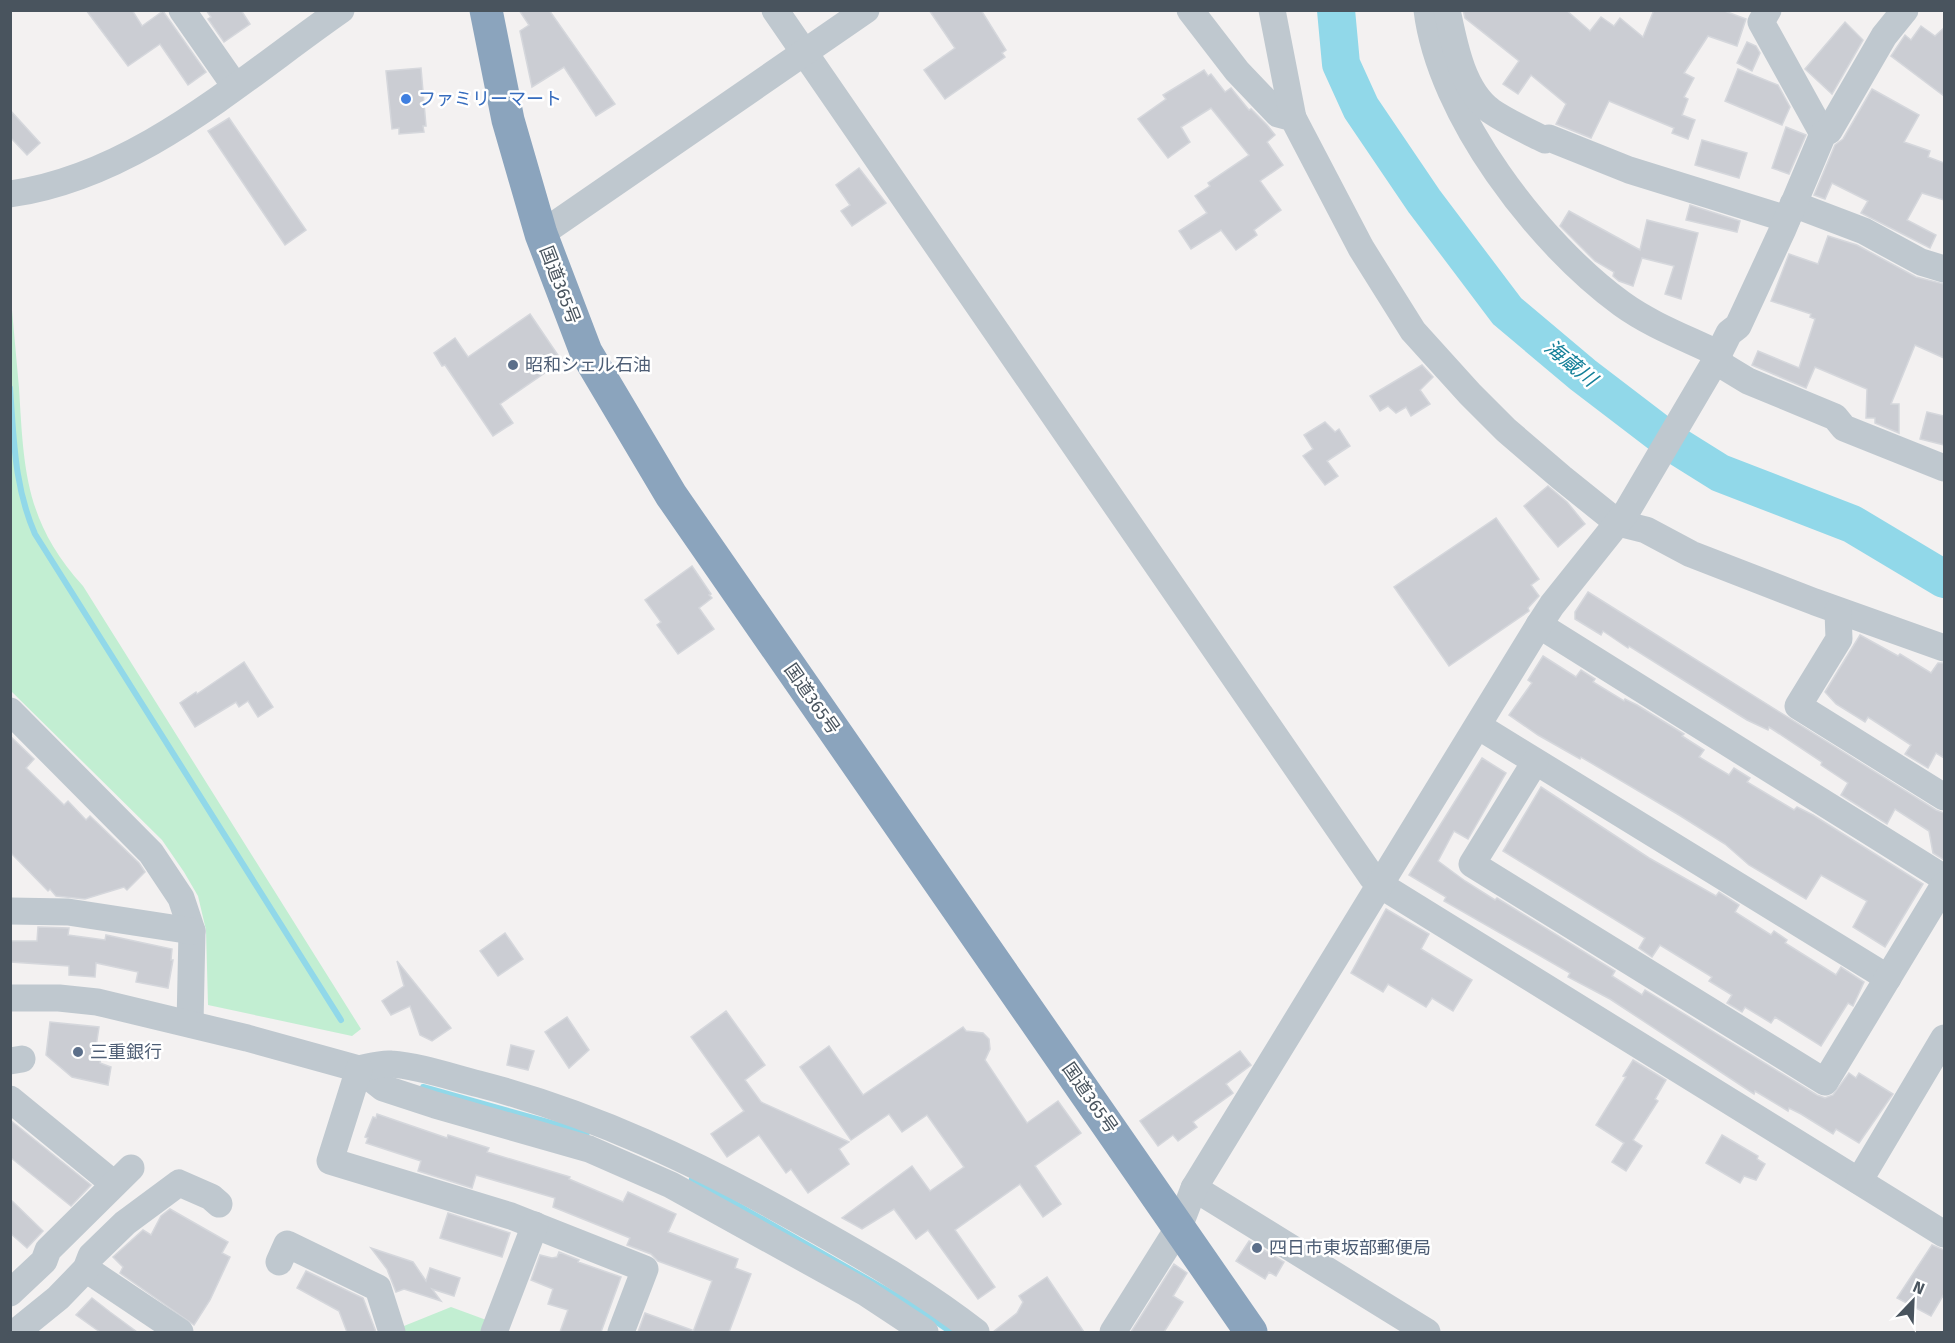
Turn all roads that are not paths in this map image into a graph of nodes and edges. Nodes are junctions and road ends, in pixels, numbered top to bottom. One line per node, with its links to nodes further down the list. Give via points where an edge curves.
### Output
1 (182, 10): 13 (street)
2 (341, 10): 13 (street)
3 (486, 10): 18 (highway, 国道365号, via 508,120)
4 (776, 10): 12 (street)
5 (866, 10): 12 (street)
6 (1190, 10): 14 (street, via 1278,114)
7 (1272, 10): 14 (street)
8 (1427, 10): 20 (street, via 1438,59 1468,126 1537,225 1563,254 1623,304)
9 (1447, 10): 17 (street, via 1462,69 1481,101 1492,111 1545,140 1550,138 1629,170)
10 (1768, 10): 15 (street, via 1761,22)
11 (1905, 10): 15 (street, via 1884,36)
12 (805, 53): 18 (street); 32 (street, via 1372,877)
13 (235, 86): 16 (street, via 175,127 96,171 46,189)
14 (1293, 118): 22 (street, via 1351,230 1413,331 1506,430)
15 (1823, 134): 17 (street)
16 (10, 194)
17 (1790, 211): 19 (street, via 1864,231 1922,262); 20 (street, via 1738,326 1729,333)
18 (541, 234): 45 (highway, 国道365号, via 586,352 671,495)
19 (1944, 269)
20 (1715, 360): 21 (street, via 1748,381 1835,417 1844,428); 22 (street)
21 (1944, 468)
22 (1622, 517): 23 (street, via 1691,554); 24 (street)
23 (1838, 611): 25 (street); 29 (street, via 1839,639 1798,706)
24 (1539, 625): 27 (street); 30 (street)
25 (1944, 648)
26 (10, 711): 34 (street, via 151,853 181,898)
27 (1478, 726): 28 (street); 32 (street)
28 (1535, 762): 35 (street); 35 (street, via 1472,864 1825,1082)
29 (1944, 797)
30 (1944, 878)
31 (1944, 885): 35 (street)
32 (1382, 886): 41 (street); 42 (street)
33 (10, 911): 34 (street, via 68,912)
34 (192, 931): 37 (street)
35 (1888, 978)
36 (10, 998): 37 (street, via 97,1002)
37 (190, 1024): 39 (street)
38 (1944, 1038): 41 (street)
39 (359, 1069): 44 (street, via 330,1161); 55 (street, via 383,1088 559,1139 671,1185 866,1293); 56 (street, via 389,1064 454,1078 552,1106 633,1136 704,1168 889,1271)
40 (10, 1099): 49 (street, via 123,1176 48,1250 44,1261)
41 (1859, 1181): 46 (street)
42 (1194, 1188): 45 (street); 59 (street)
43 (219, 1204): 48 (street, via 179,1183 125,1223 91,1256)
44 (535, 1225): 53 (street); 54 (street, via 645,1269)
45 (1179, 1227): 57 (street); 58 (highway, 国道365号)
46 (1944, 1234)
47 (279, 1262): 52 (street, via 287,1244 378,1288)
48 (86, 1269): 50 (street); 51 (street)
49 (15, 1280)
50 (16, 1332)
51 (180, 1332)
52 (392, 1332)
53 (494, 1332)
54 (621, 1332)
55 (925, 1332)
56 (976, 1332)
57 (1113, 1332)
58 (1251, 1332)
59 (1427, 1332)

